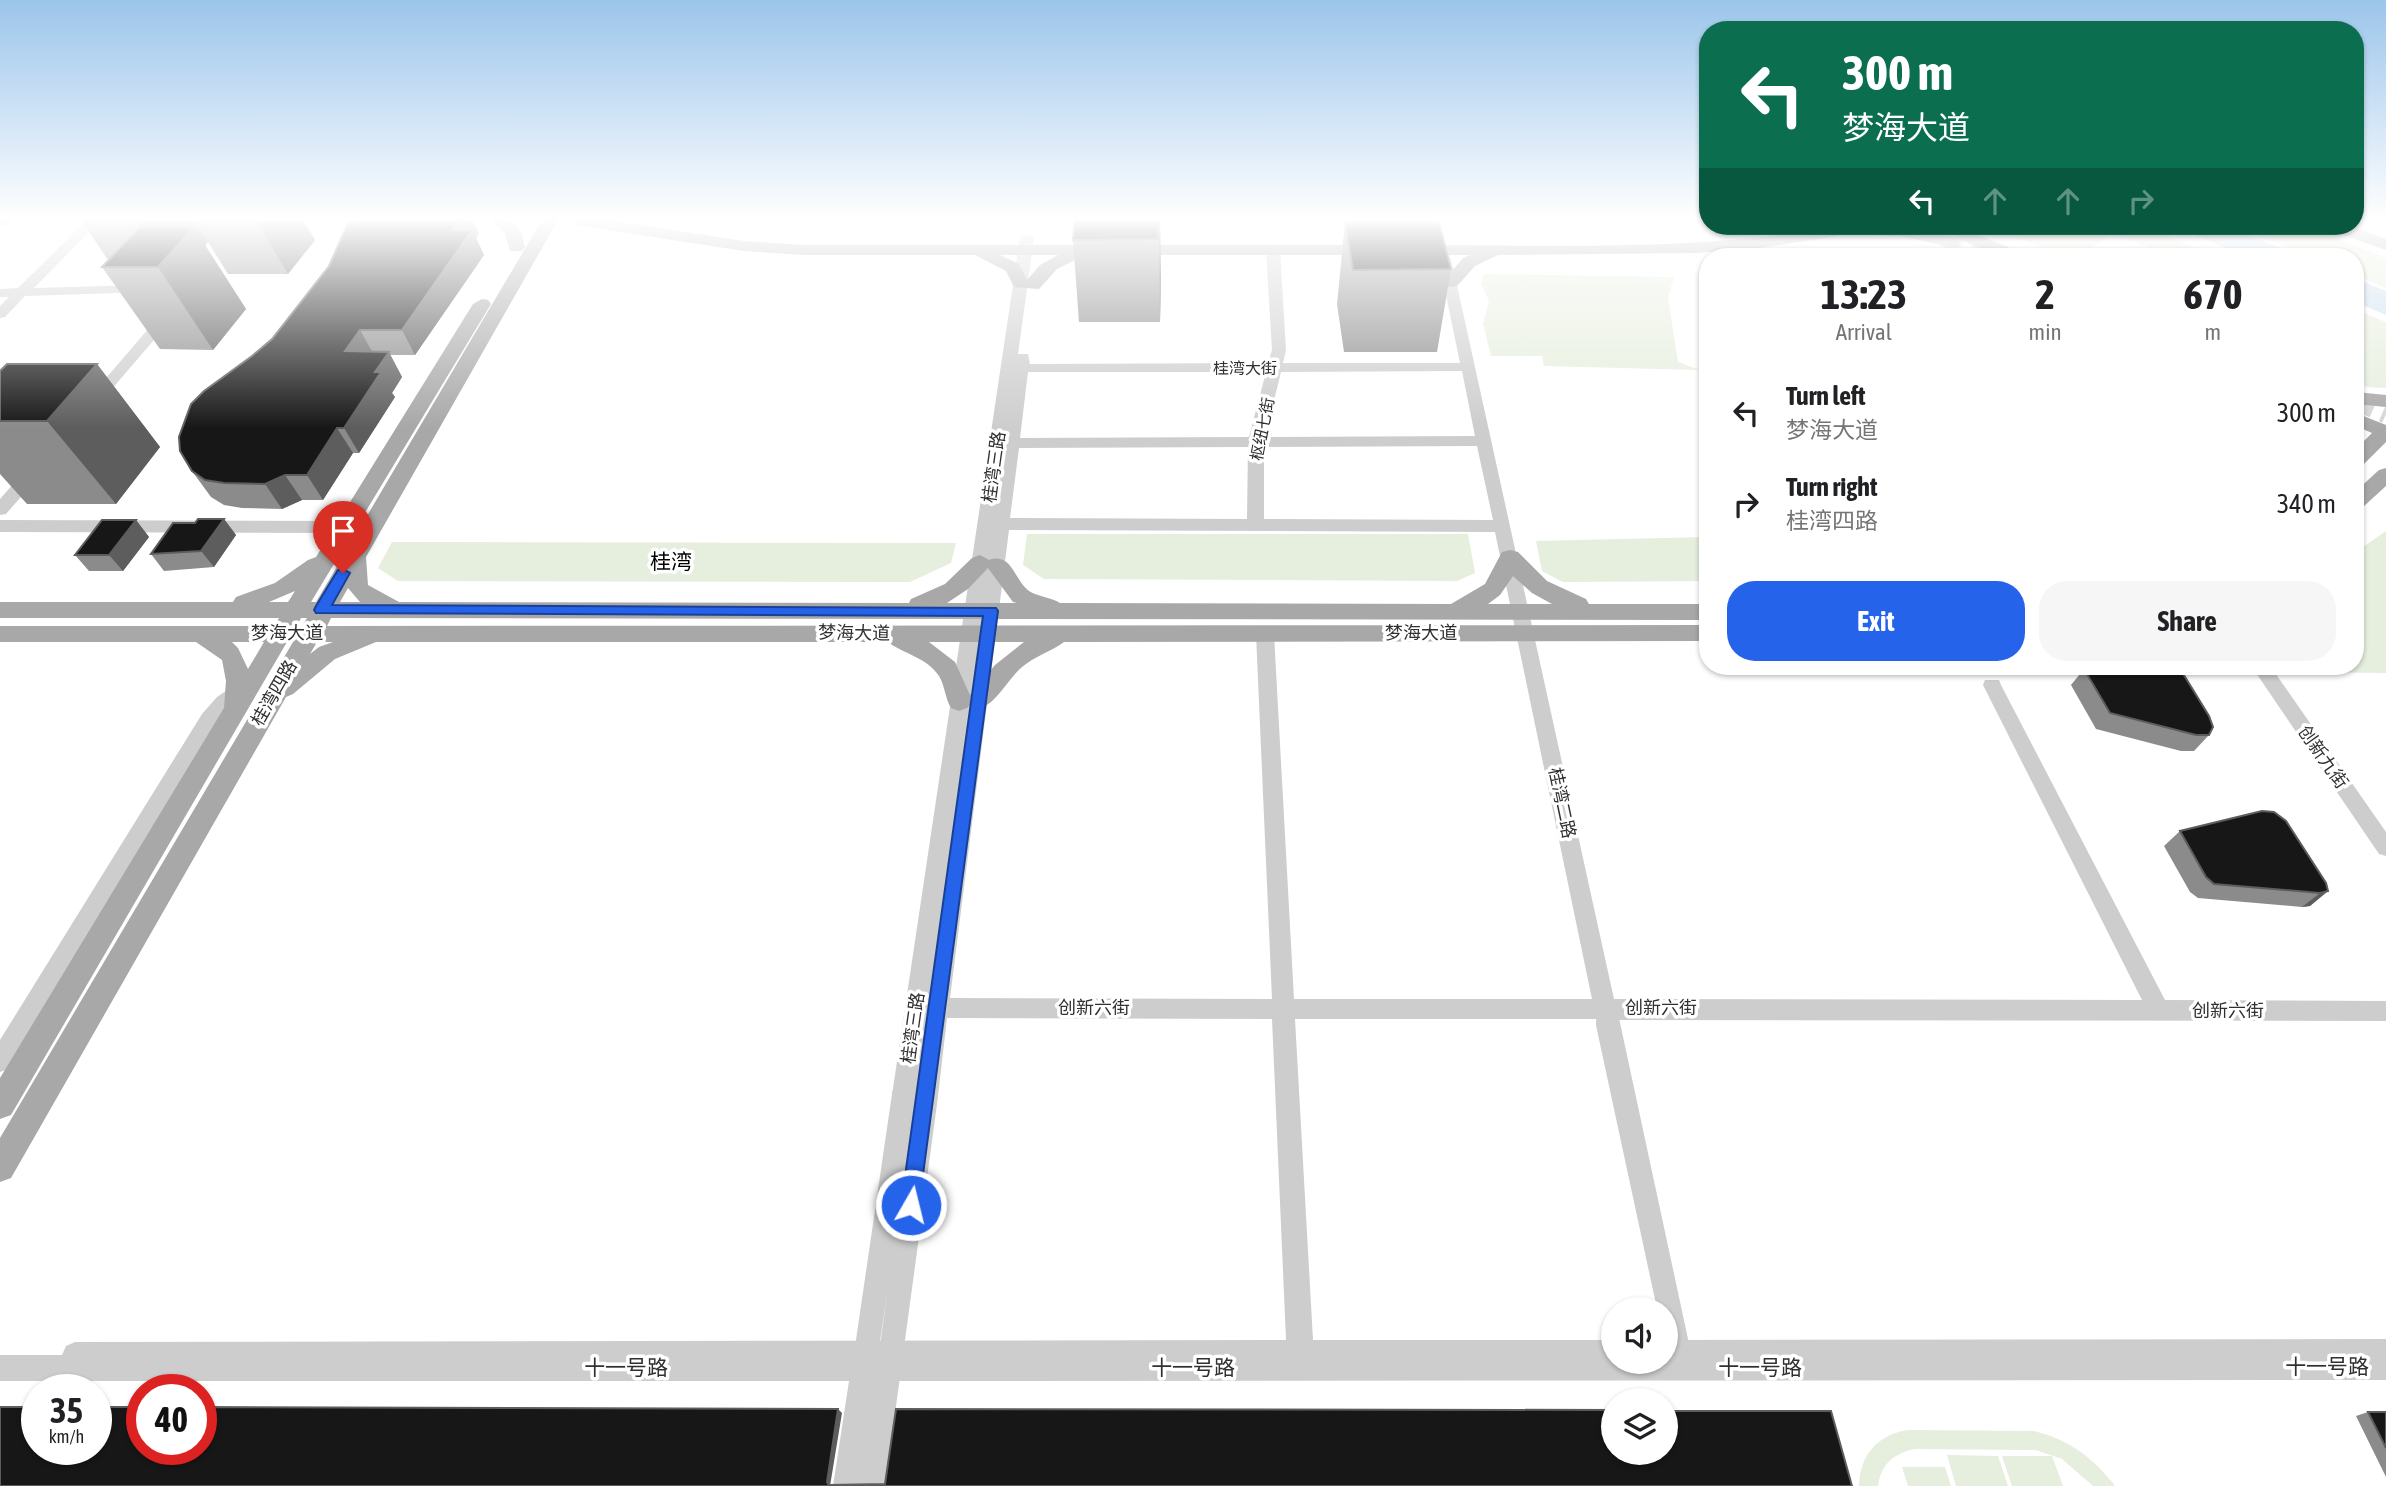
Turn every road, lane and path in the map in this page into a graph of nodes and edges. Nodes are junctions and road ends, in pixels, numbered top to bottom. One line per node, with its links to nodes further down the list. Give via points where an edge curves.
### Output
1 (25, 289): 10 (street)
2 (142, 289): 10 (street)
3 (498, 289): 37 (main road, 桂湾四路)
4 (502, 289): 39 (main road, 桂湾四路)
5 (1026, 289): 41 (street, 桂湾三路)
6 (1027, 289): 16 (street, 桂湾三路)
7 (1276, 289): 17 (street, 枢纽七街)
8 (1453, 289): 14 (street, 桂湾二路)
9 (0, 293): 10 (street)
10 (21, 293): 12 (street)
11 (173, 308): 13 (street)
12 (0, 314)
13 (124, 366): 15 (street); 21 (street)
14 (1469, 367): 17 (street, 桂湾大街); 25 (street, 桂湾二路)
15 (100, 368)
16 (1021, 368): 17 (street, 桂湾大街); 27 (street, 桂湾三路)
17 (1276, 368): 26 (street, 枢纽七街)
18 (2364, 399): 19 (main road)
19 (2386, 401)
20 (2364, 407): 22 (main road)
21 (88, 408)
22 (2386, 417)
23 (2364, 422): 24 (main road)
24 (2386, 432): 28 (main road)
25 (1485, 441): 26 (street); 36 (street, 桂湾二路)
26 (1256, 442): 27 (street); 34 (street, 枢纽七街)
27 (1013, 443): 33 (street, 桂湾三路)
28 (2364, 453)
29 (44, 459): 32 (street)
30 (2386, 475): 31 (main road)
31 (2364, 495)
32 (0, 510)
33 (1002, 524): 34 (street); 41 (street, 桂湾三路)
34 (1256, 525): 36 (street)
35 (0, 526): 37 (street)
36 (1503, 526): 40 (street, 桂湾二路)
37 (346, 527): 38 (main road, 桂湾四路)
38 (330, 553): 43 (main road, via 276,593); 44 (main road, 桂湾四路)
39 (355, 553): 45 (main road, 桂湾四路); 49 (main road, via 354,581 359,591)
40 (1510, 557): 46 (main road, via 1502,581 1488,595); 47 (main road, via 1528,580 1545,592); 51 (street, 桂湾二路)
41 (989, 564): 50 (main road, via 947,595); 52 (street, 桂湾三路); 53 (main road, via 1021,596)
42 (0, 610): 43 (main road, 梦海大道)
43 (211, 610): 44 (main road, 梦海大道)
44 (295, 610): 45 (main road, 梦海大道); 56 (main road, 桂湾四路)
45 (321, 610): 49 (main road, 梦海大道); 57 (main road, 桂湾四路)
46 (1436, 611): 51 (main road, 梦海大道); 53 (main road, 梦海大道)
47 (1613, 612): 48 (main road, 梦海大道); 51 (main road, 梦海大道)
48 (1699, 612)
49 (404, 621): 50 (main road, 梦海大道); 57 (main road, 梦海大道); 64 (main road, via 327,653 300,673)
50 (882, 622): 52 (main road, 梦海大道); 63 (main road, via 935,655)
51 (1525, 622): 54 (main road, 梦海大道); 59 (main road, 梦海大道); 70 (street, 桂湾二路)
52 (980, 623): 53 (main road, 梦海大道); 63 (street, 桂湾三路)
53 (1075, 623): 59 (main road, 梦海大道); 63 (main road, via 1018,656)
54 (1699, 632)
55 (196, 633): 56 (main road, 梦海大道); 58 (main road, 梦海大道); 62 (main road, via 230,652)
56 (281, 633): 57 (main road, 梦海大道); 62 (main road, 桂湾四路)
57 (308, 633): 64 (main road, 桂湾四路)
58 (0, 634)
59 (1265, 634): 67 (street)
60 (2267, 675): 65 (street, 创新九街)
61 (1992, 685): 68 (street)
62 (242, 692): 71 (street, via 209,719); 73 (main road, 桂湾四路)
63 (969, 701): 66 (street, 桂湾三路); 72 (street, 桂湾三路)
64 (263, 712): 74 (main road, 桂湾四路)
65 (2386, 848)
66 (937, 1008): 67 (street, 创新六街); 72 (street, 桂湾三路)
67 (1283, 1008): 70 (street, 创新六街); 77 (street)
68 (2158, 1010): 69 (street, 创新六街); 70 (street, 创新六街)
69 (2386, 1011)
70 (1606, 1016): 75 (street, 桂湾二路, bridge)
71 (0, 1061)
72 (915, 1095): 85 (street, 桂湾三路, bridge)
73 (0, 1105)
74 (0, 1167)
75 (1661, 1297)
76 (2386, 1352): 80 (street)
77 (1300, 1353): 78 (street); 79 (street)
78 (1601, 1353)
79 (0, 1355)
80 (1678, 1361)
81 (1678, 1361): 83 (street, 十一号路)
82 (1601, 1362): 85 (street, 十一号路)
83 (2386, 1367)
84 (0, 1368): 85 (street, 十一号路)
85 (877, 1368): 86 (street, 桂湾三路)
86 (870, 1413): 87 (street, 桂湾三路); 88 (street, 桂湾三路)
87 (847, 1486)
88 (873, 1486)

